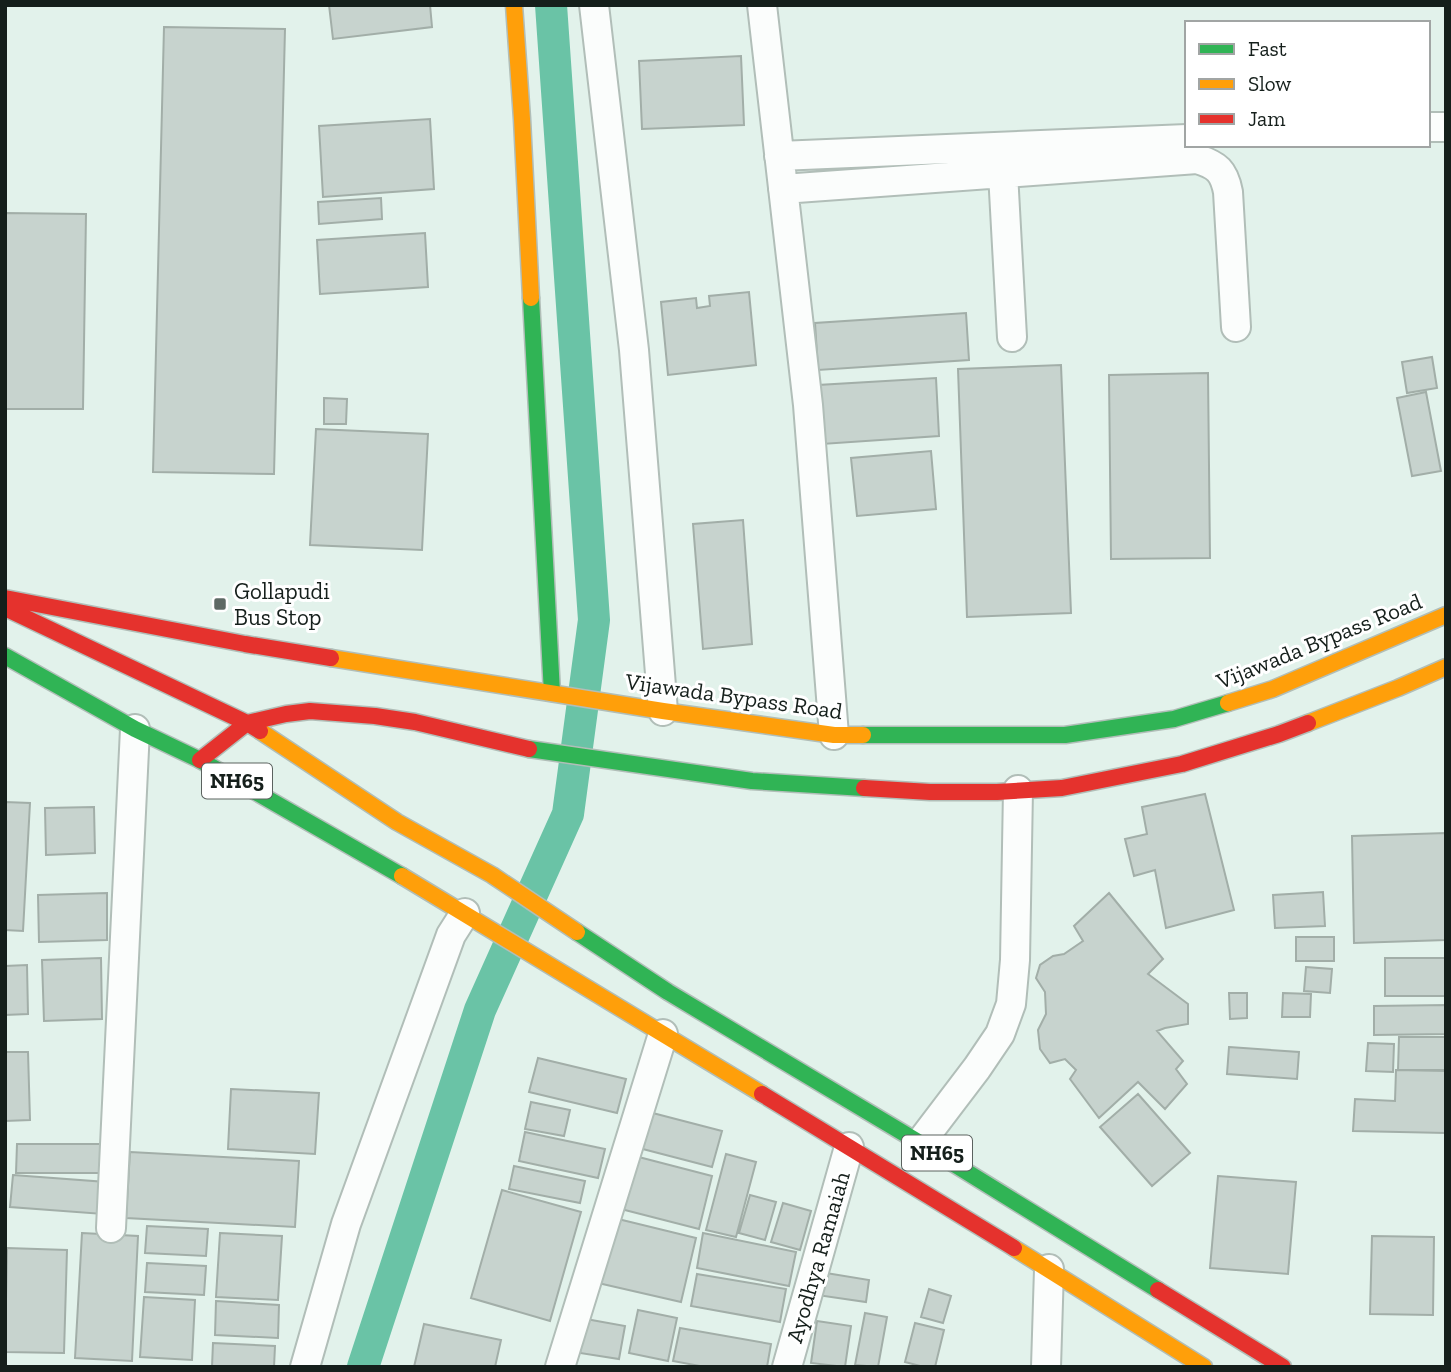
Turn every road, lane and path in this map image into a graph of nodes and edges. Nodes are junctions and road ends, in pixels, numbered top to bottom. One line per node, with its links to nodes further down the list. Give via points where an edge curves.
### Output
1 (514, 5): 15 (main road)
2 (594, 5): 16 (street, via 634,350)
3 (762, 5): 5 (street)
4 (1185, 139): 5 (street)
5 (779, 156): 7 (street)
6 (1003, 173): 7 (street); 8 (street, via 1197,159 1210,163 1219,169 1228,192); 9 (street)
7 (783, 188): 19 (street, via 808,405)
8 (1236, 327)
9 (1012, 337)
10 (5, 598): 15 (main road, Vijawada Bypass Road, via 245,644)
11 (5, 608): 17 (main road, NH65)
12 (1446, 615): 19 (main road, Vijawada Bypass Road, via 1273,689 1174,719 1065,734)
13 (5, 656): 18 (main road, NH65)
14 (1446, 667): 21 (main road, via 1279,734 1182,764 1062,788)
15 (552, 693): 16 (main road, Vijawada Bypass Road)
16 (659, 710): 19 (main road, Vijawada Bypass Road)
17 (247, 723): 20 (main road); 21 (main road, via 310,710 415,722 540,752 752,781 930,793); 24 (main road, NH65, via 397,822 492,875 668,992)
18 (135, 729): 20 (main road, NH65); 26 (street)
19 (834, 735)
20 (200, 760): 22 (main road, NH65)
21 (1018, 790): 24 (street, via 1011,1004 1000,1034)
22 (465, 913): 23 (main road, NH65); 28 (street, via 451,936 345,1224)
23 (663, 1034): 25 (main road, NH65); 29 (street)
24 (920, 1143): 33 (main road, NH65)
25 (849, 1147): 27 (main road, NH65); 30 (street, Ayodhya Ramaiah)
26 (111, 1228)
27 (1049, 1269): 31 (street); 32 (main road, NH65)
28 (305, 1367)
29 (560, 1367)
30 (787, 1367)
31 (1046, 1367)
32 (1204, 1367)
33 (1283, 1367)

